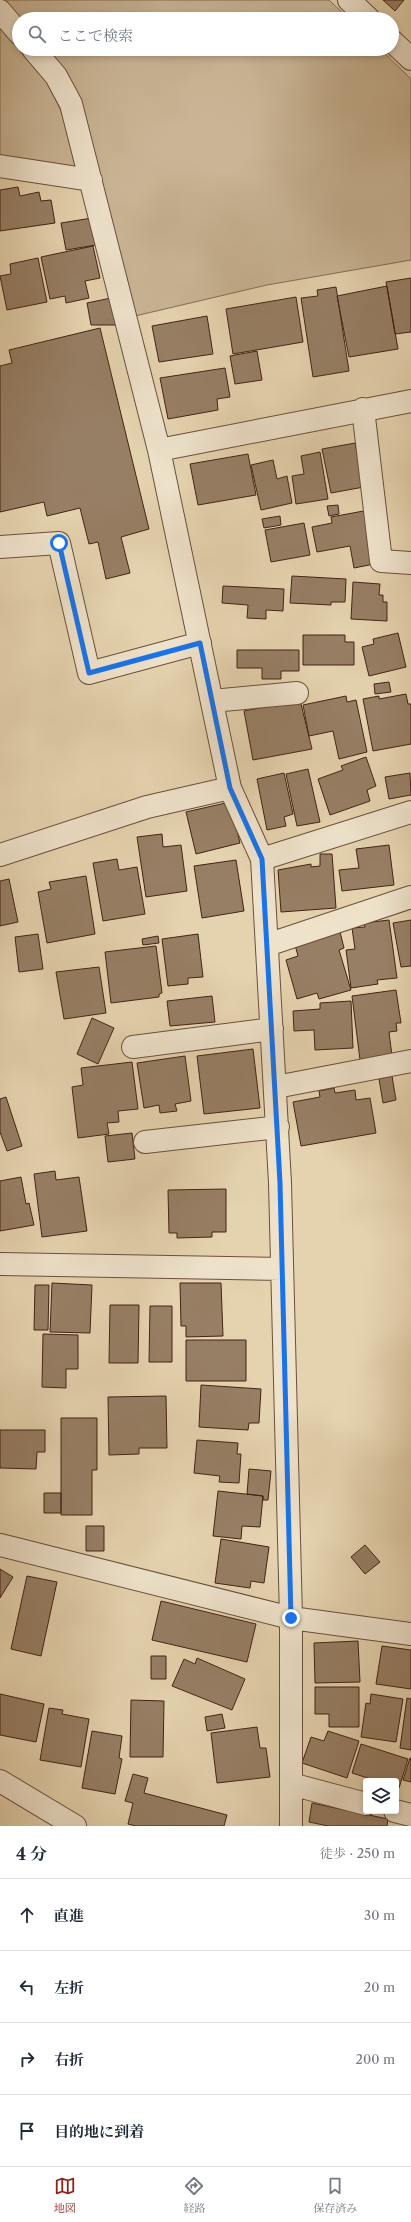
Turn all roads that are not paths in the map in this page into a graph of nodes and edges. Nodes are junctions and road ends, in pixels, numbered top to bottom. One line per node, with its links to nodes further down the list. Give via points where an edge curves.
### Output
1 (349, 0): 3 (street)
2 (0, 11): 4 (street)
3 (362, 12)
4 (12, 25)
5 (399, 48): 7 (street)
6 (39, 56): 9 (street, via 56,76 71,104)
7 (411, 59)
8 (0, 166): 9 (street)
9 (91, 180): 12 (street)
10 (411, 401): 11 (street)
11 (363, 410): 12 (street); 14 (street, via 381,561)
12 (159, 450): 15 (street)
13 (0, 547): 15 (street, via 59,543 89,673)
14 (411, 563)
15 (200, 643): 17 (street)
16 (297, 693): 17 (street)
17 (212, 701): 18 (street)
18 (230, 788): 20 (street, via 147,807); 21 (street)
19 (411, 812): 21 (street)
20 (0, 855)
21 (262, 859): 23 (street)
22 (411, 897): 23 (street)
23 (267, 945): 24 (street)
24 (272, 1029): 25 (street); 27 (street)
25 (133, 1047)
26 (411, 1061): 27 (street)
27 (276, 1087): 28 (street)
28 (278, 1127): 29 (street); 31 (street)
29 (146, 1142)
30 (0, 1264): 31 (street)
31 (282, 1269): 33 (street)
32 (0, 1545): 33 (street)
33 (291, 1618): 34 (street); 36 (street)
34 (411, 1634)
35 (0, 1781): 40 (street)
36 (291, 1784): 37 (street); 41 (street)
37 (363, 1803)
38 (399, 1812): 39 (street)
39 (411, 1815)
40 (75, 1826)
41 (291, 1826)

